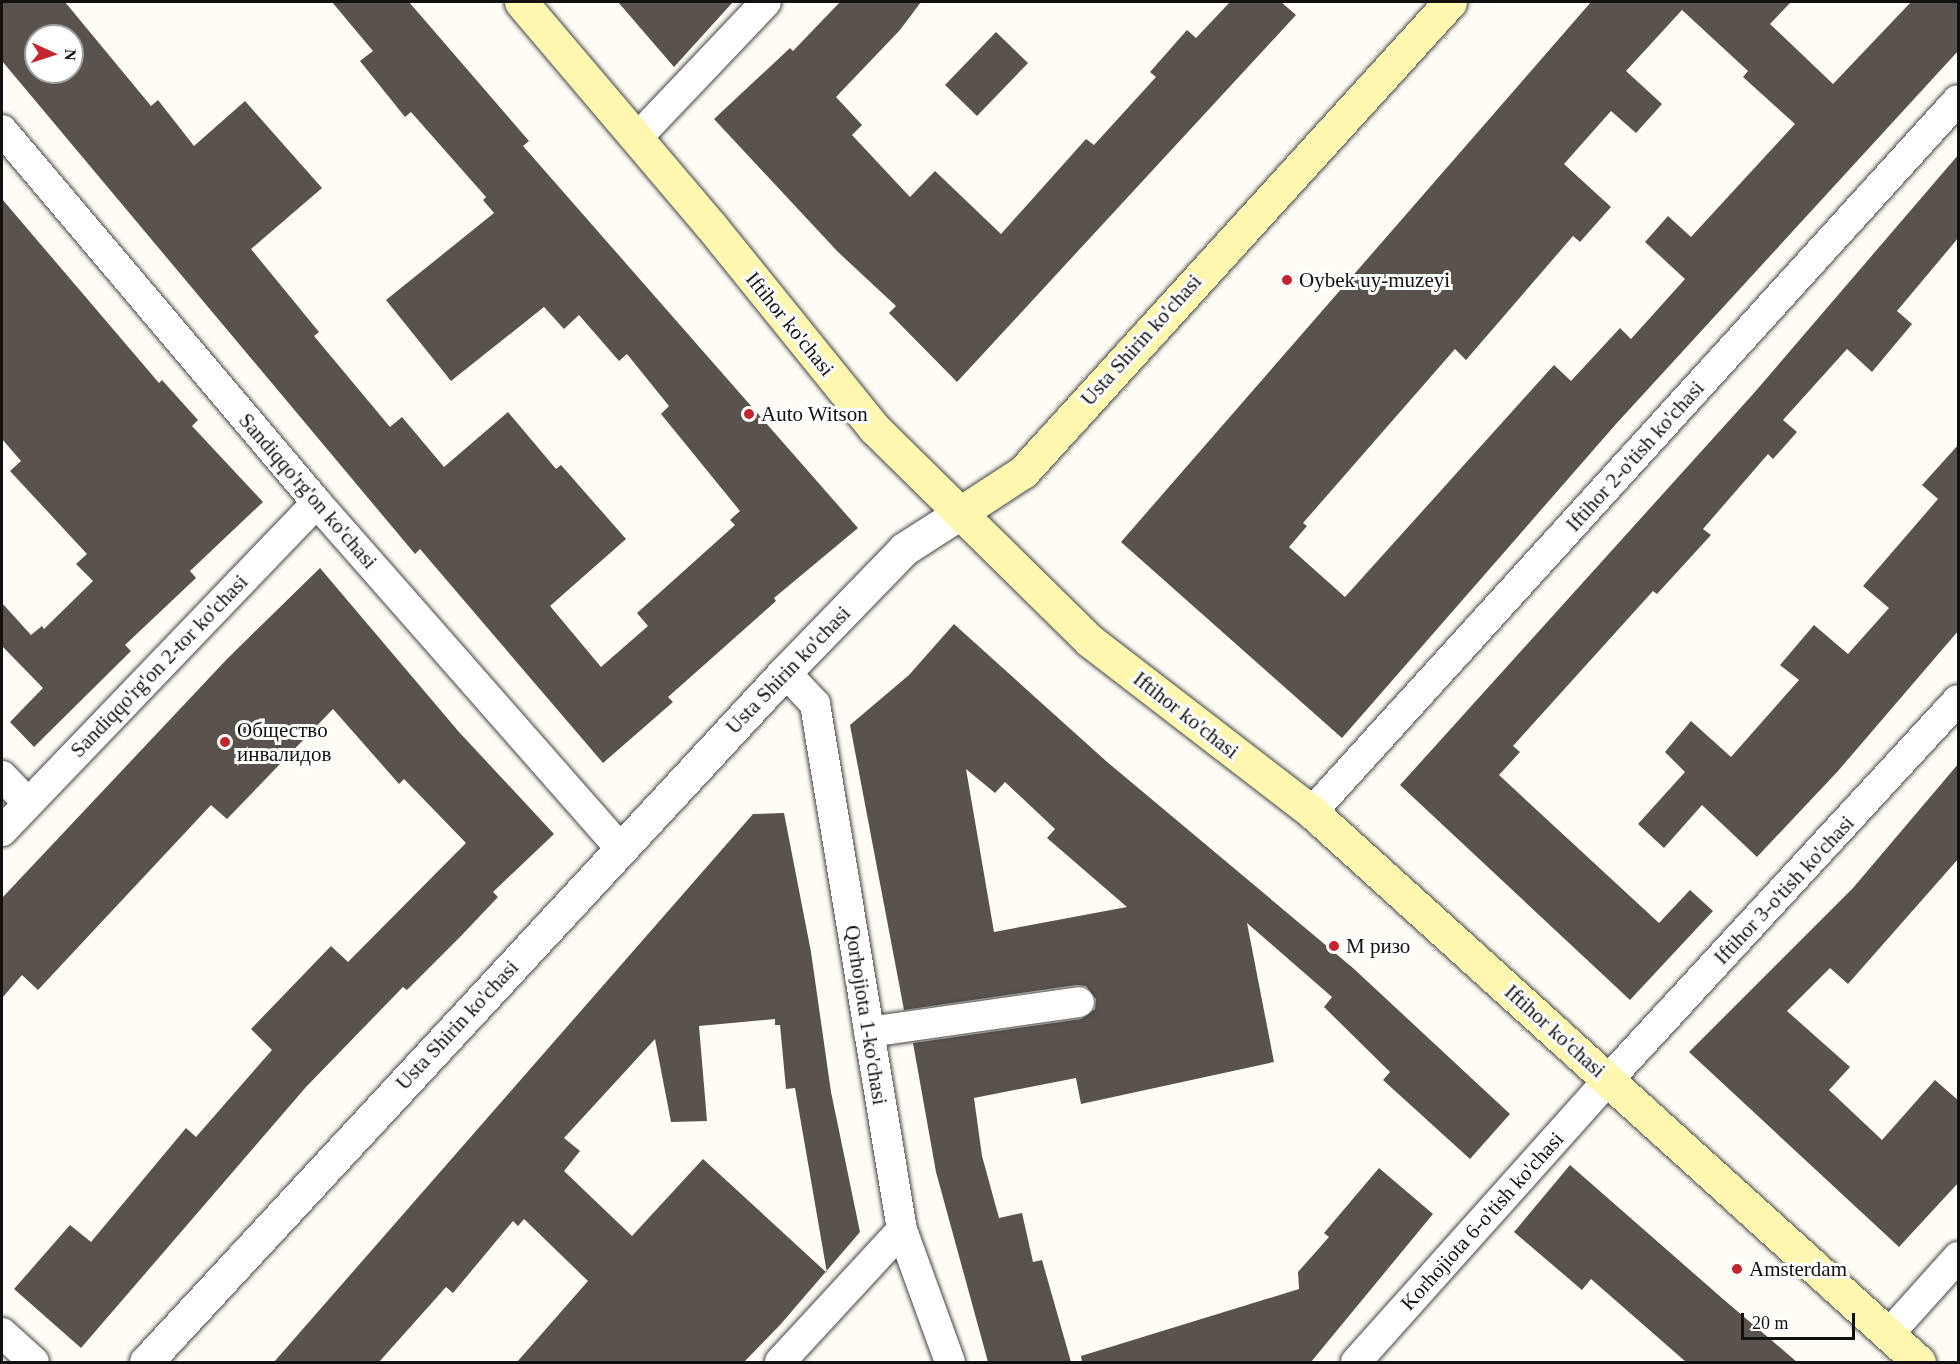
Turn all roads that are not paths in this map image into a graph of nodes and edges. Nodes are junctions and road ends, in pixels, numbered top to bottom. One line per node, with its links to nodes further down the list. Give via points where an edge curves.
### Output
1 (521, 2): 6 (main road, Iftihor ko'chasi)
2 (766, 2): 6 (street)
3 (1450, 2): 8 (main road, Usta Shirin ko'chasi, via 1023,472)
4 (1959, 100): 13 (street, Iftihor 2-o'tish ko'chasi)
5 (2, 130): 7 (street, Sandiqqo'rg'on ko'chasi)
6 (637, 138): 8 (main road, Iftihor ko'chasi, via 874,428)
7 (317, 503): 12 (street, Sandiqqo'rg'on 2-tor ko'chasi); 15 (street, Sandiqqo'rg'on ko'chasi)
8 (960, 513): 9 (street, Usta Shirin ko'chasi, via 904,549); 13 (main road, Iftihor ko'chasi, via 1090,641)
9 (785, 672): 15 (street, Usta Shirin ko'chasi); 17 (street, Qorhojiota 1-ko'chasi, via 815,704)
10 (1959, 700): 18 (street, Iftihor 3-o'tish ko'chasi)
11 (2, 776): 12 (street)
12 (27, 802): 14 (street, Sandiqqo'rg'on 2-tor ko'chasi)
13 (1312, 812): 18 (main road, Iftihor ko'chasi)
14 (2, 831)
15 (620, 848): 24 (street, Usta Shirin ko'chasi)
16 (1079, 1002): 17 (street)
17 (869, 1032): 19 (street, Qorhojiota 1-ko'chasi)
18 (1609, 1079): 22 (main road, Iftihor ko'chasi); 27 (street, Korhojiota 6-o'tish ko'chasi)
19 (902, 1230): 25 (street); 26 (street, Qorhojiota 1-ko'chasi)
20 (1959, 1257): 22 (street)
21 (2, 1334): 23 (street)
22 (1888, 1335): 28 (main road, Iftihor ko'chasi)
23 (33, 1362)
24 (146, 1362)
25 (780, 1362)
26 (950, 1362)
27 (1356, 1362)
28 (1919, 1362)

